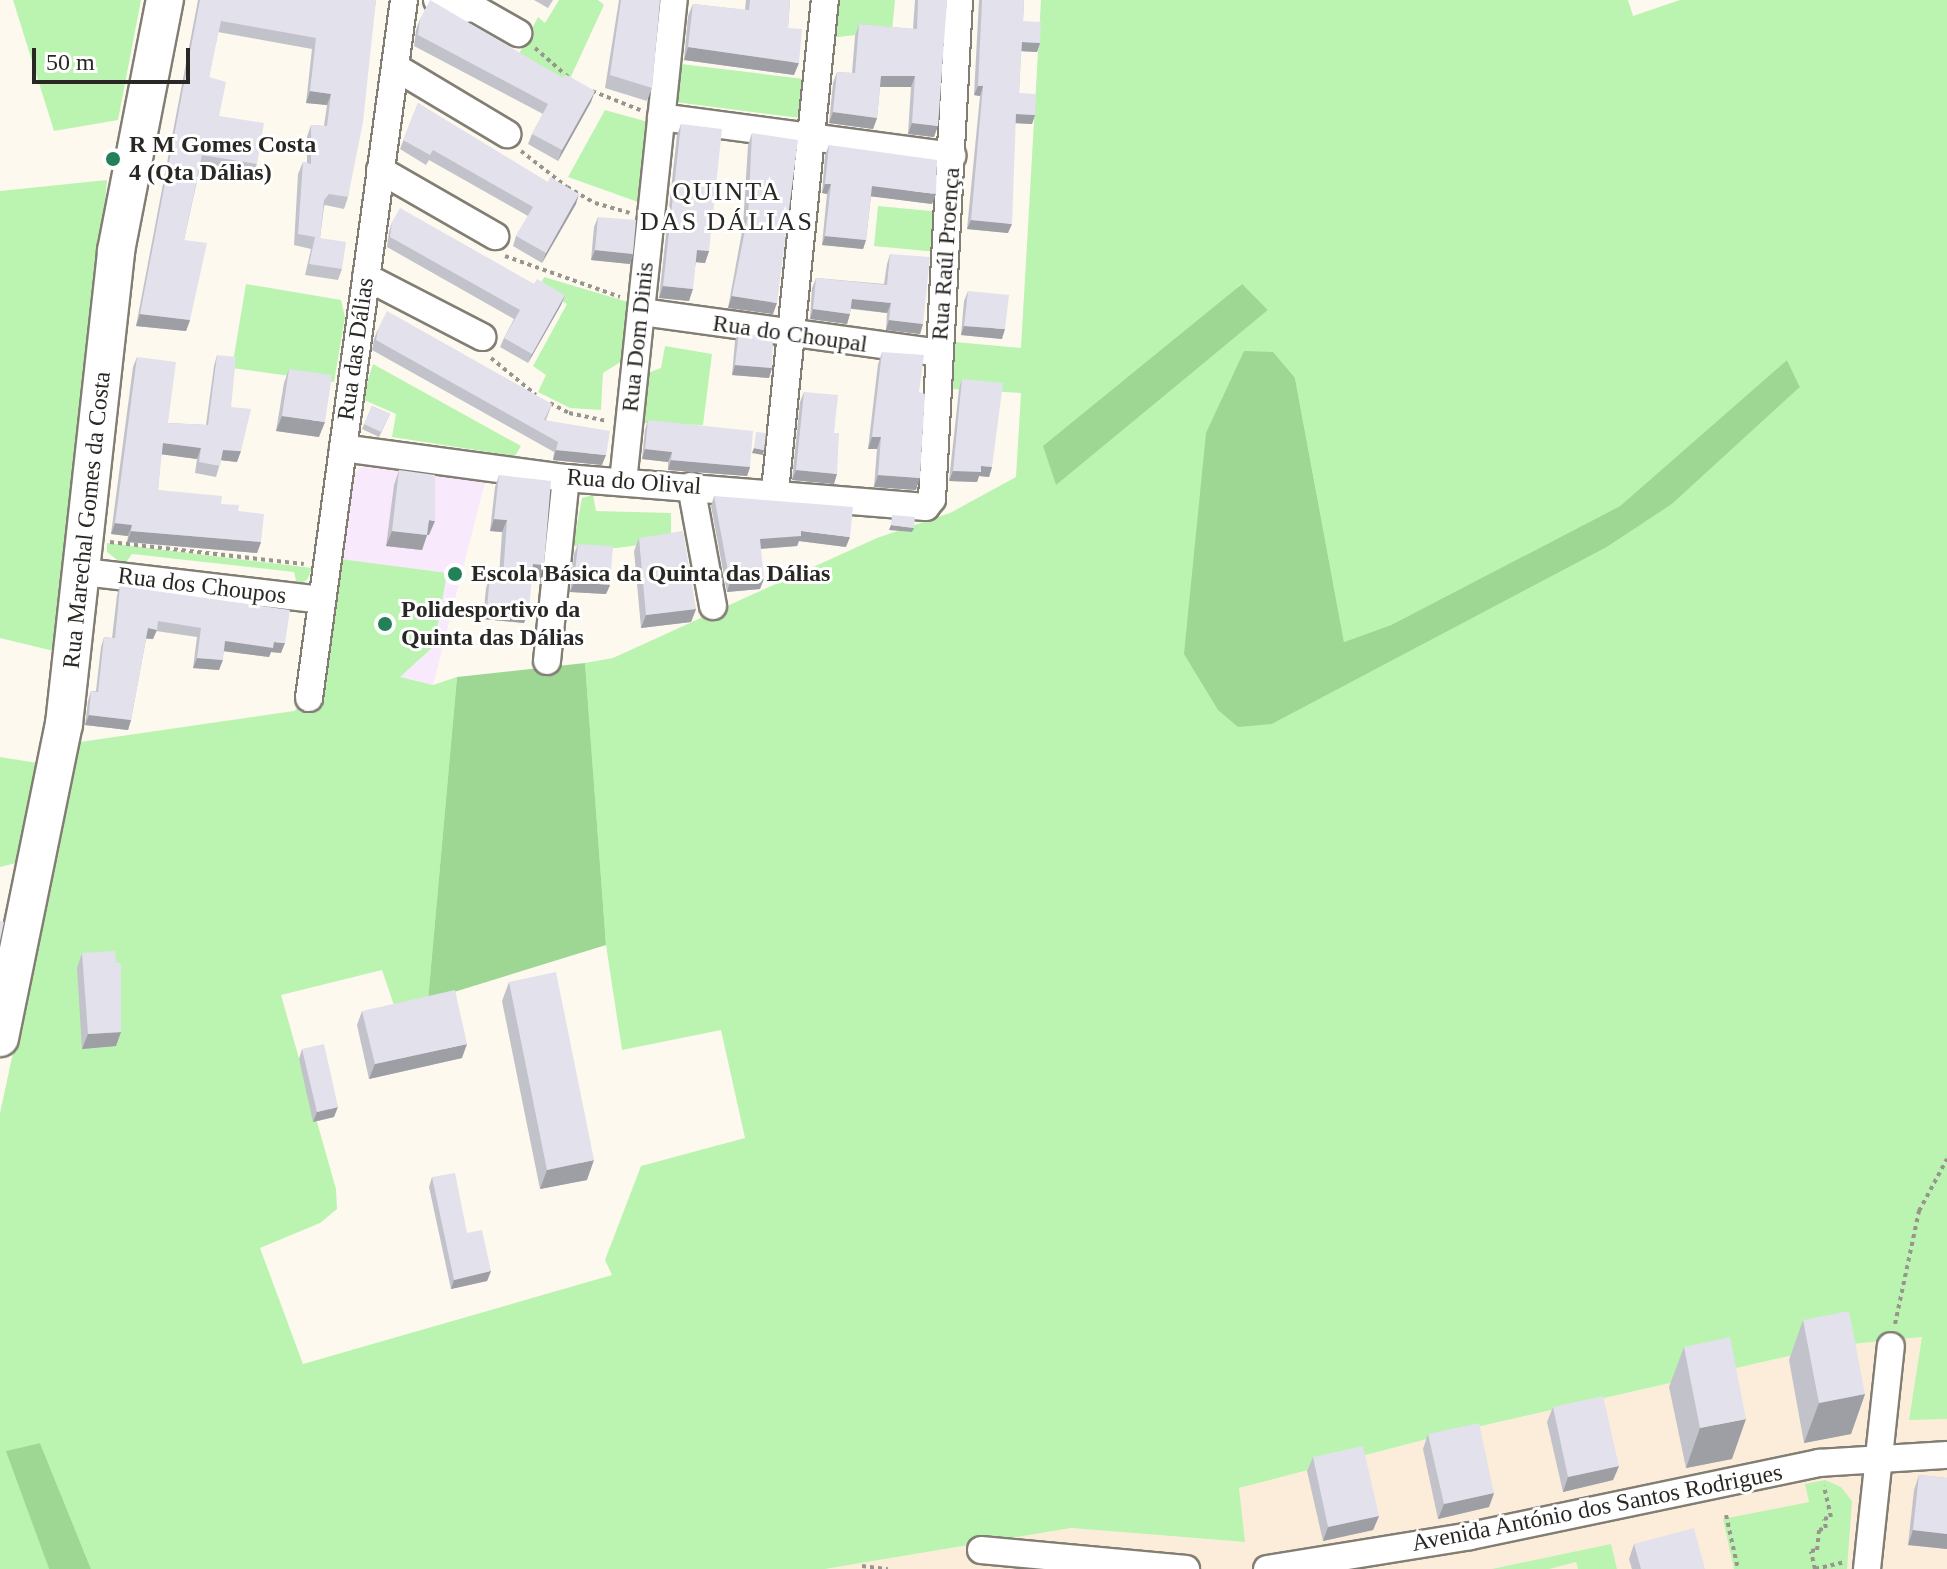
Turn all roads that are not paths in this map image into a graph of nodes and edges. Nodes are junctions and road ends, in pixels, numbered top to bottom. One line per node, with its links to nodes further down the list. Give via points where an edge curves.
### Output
1 (165, 0): 26 (main road, Rua Marechal Gomes da Costa, via 116,251)
2 (404, 0): 8 (street, Rua das Dálias)
3 (437, 0): 7 (street, via 457,10 474,8)
4 (674, 0): 9 (street, Rua Dom Dinis)
5 (825, 0): 11 (street)
6 (959, 0): 12 (street, Rua Raúl Proença)
7 (518, 33)
8 (395, 67): 10 (street); 13 (street, Rua das Dálias)
9 (661, 117): 11 (street); 16 (street, Rua Dom Dinis)
10 (507, 134)
11 (811, 138): 12 (street); 17 (street)
12 (952, 156): 19 (street, Rua Raúl Proença)
13 (380, 170): 14 (street); 15 (street, Rua das Dálias)
14 (495, 236)
15 (366, 277): 18 (street); 20 (street, Rua das Dálias)
16 (641, 308): 17 (street, Rua do Choupal); 22 (street, Rua Dom Dinis)
17 (791, 335): 19 (street, Rua do Choupal); 24 (street)
18 (482, 337)
19 (939, 353): 25 (street, Rua Raúl Proença, via 932,499)
20 (343, 448): 21 (street, Rua do Olival); 27 (street, Rua das Dálias)
21 (566, 478): 22 (street, Rua do Olival); 29 (street)
22 (623, 482): 23 (street, Rua do Olival)
23 (691, 486): 24 (street, Rua do Olival); 28 (street)
24 (775, 491): 25 (street, Rua do Olival)
25 (926, 507)
26 (85, 556): 27 (street, Rua dos Choupos); 31 (main road, Rua Marechal Gomes da Costa, via 48,818)
27 (321, 600): 30 (street, Rua das Dálias)
28 (713, 606)
29 (547, 661)
30 (309, 698)
31 (0, 1038)
32 (1891, 1346): 34 (street)
33 (1947, 1455): 34 (street, Avenida António dos Santos Rodrigues)
34 (1880, 1457): 36 (street); 38 (street, Avenida António dos Santos Rodrigues, via 1819,1463 1470,1536)
35 (981, 1550): 37 (street)
36 (1859, 1565)
37 (1186, 1569)
38 (1267, 1569)

